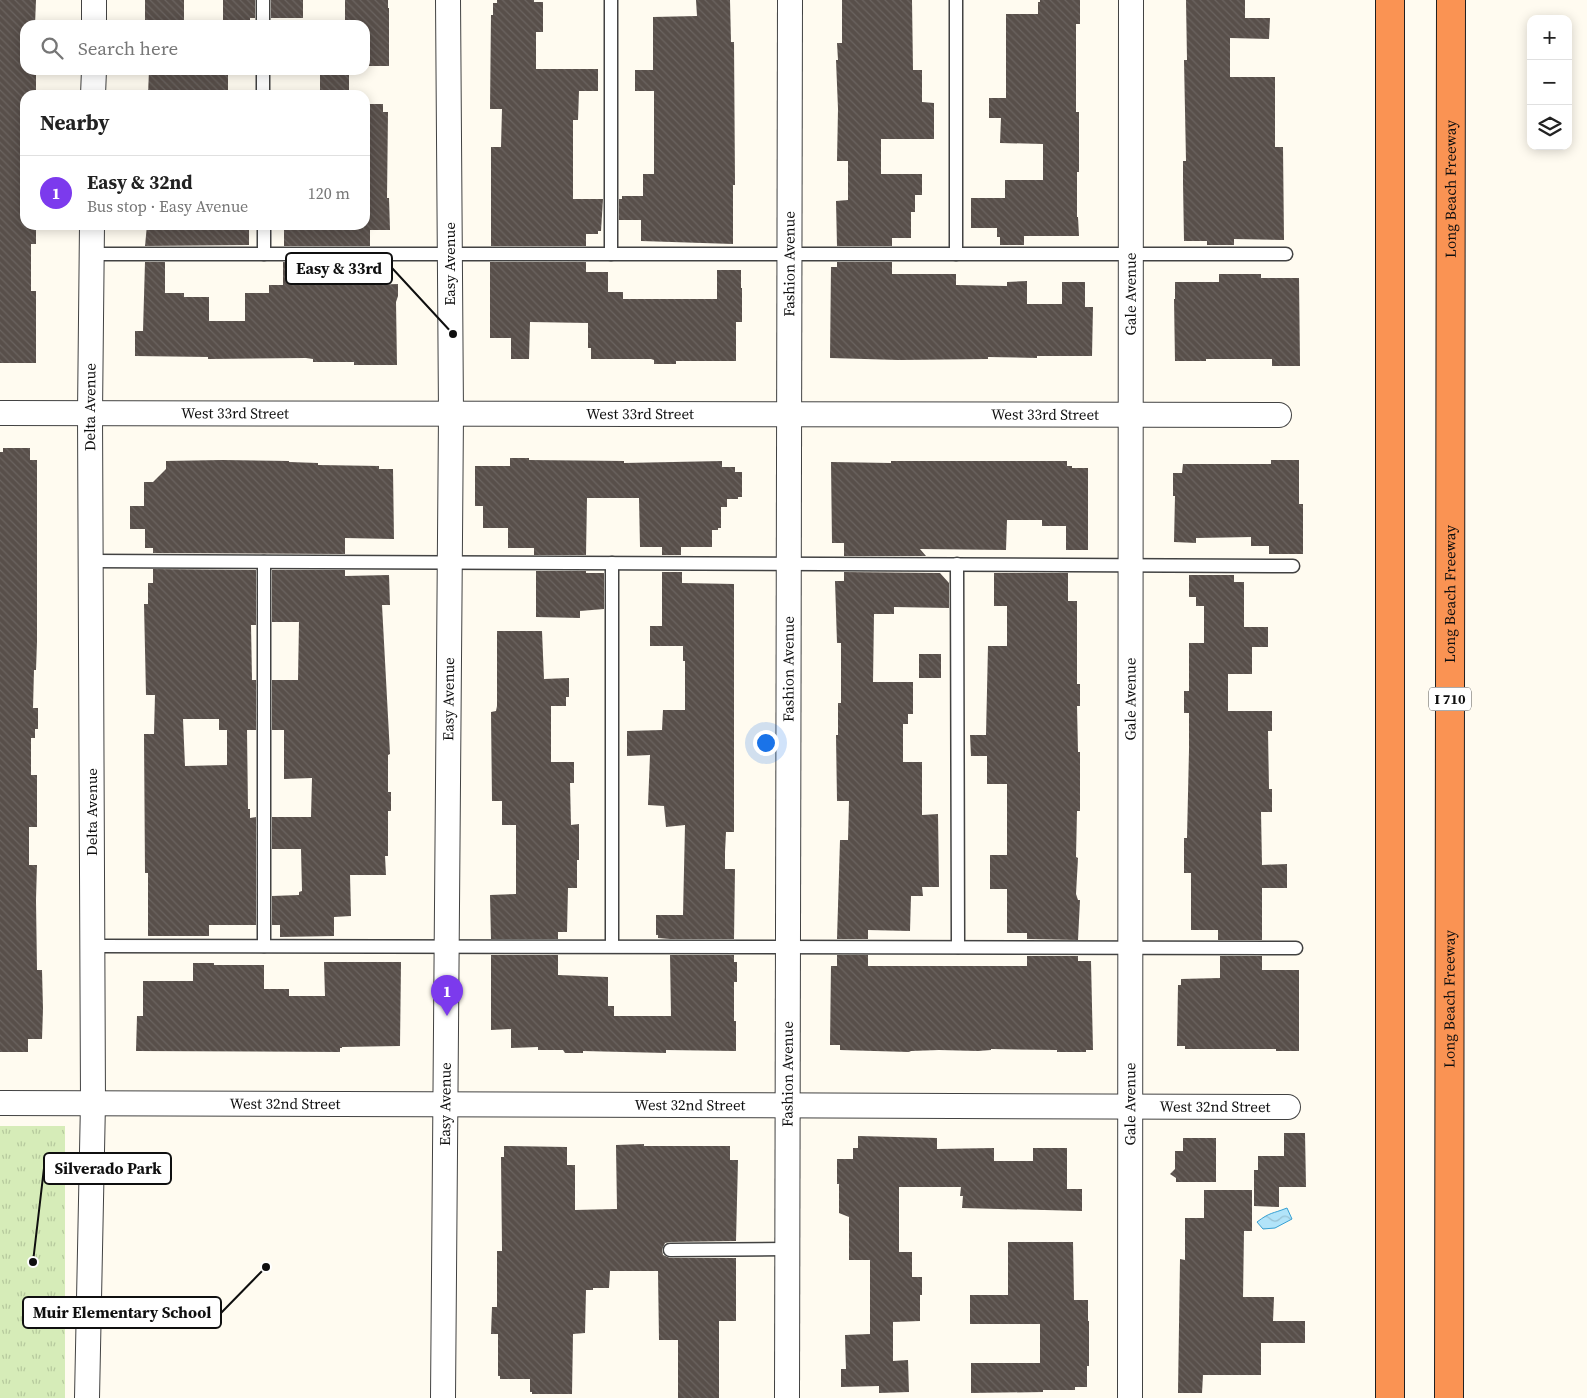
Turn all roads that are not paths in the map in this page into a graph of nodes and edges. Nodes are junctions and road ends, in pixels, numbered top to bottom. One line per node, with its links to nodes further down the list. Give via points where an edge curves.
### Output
1 (94, 0): 10 (street)
2 (262, 0): 11 (lane)
3 (448, 0): 20 (street, Easy Avenue)
4 (611, 0): 21 (lane)
5 (790, 0): 22 (street, Fashion Avenue)
6 (956, 0): 23 (lane)
7 (1131, 0): 24 (street, Gale Avenue)
8 (1390, 0): 60 (highway)
9 (1451, 0): 61 (highway, Long Beach Freeway / I 710)
10 (94, 20)
11 (263, 20)
12 (94, 75): 14 (street)
13 (263, 75): 15 (lane)
14 (93, 90)
15 (263, 90)
16 (92, 230): 18 (street, Delta Avenue)
17 (264, 230): 19 (lane)
18 (92, 254): 19 (lane); 27 (street, Delta Avenue)
19 (264, 254): 20 (lane)
20 (450, 254): 21 (lane); 28 (street, Easy Avenue)
21 (611, 254): 22 (lane)
22 (789, 254): 23 (lane); 29 (street, Fashion Avenue)
23 (956, 254): 24 (lane)
24 (1130, 254): 25 (lane); 30 (street, Gale Avenue)
25 (1286, 254)
26 (0, 413): 27 (street, West 33rd Street)
27 (90, 414): 28 (street, West 33rd Street); 32 (street, Delta Avenue)
28 (451, 414): 29 (street, West 33rd Street); 34 (street, Easy Avenue)
29 (789, 414): 30 (street, West 33rd Street); 36 (street, Fashion Avenue)
30 (1130, 415): 31 (street, West 33rd Street); 38 (street, Gale Avenue)
31 (1279, 415)
32 (91, 561): 33 (lane); 40 (street, Delta Avenue)
33 (264, 562): 34 (lane); 41 (lane)
34 (449, 563): 35 (lane); 42 (street, Easy Avenue)
35 (612, 563): 36 (lane); 43 (lane)
36 (789, 564): 37 (lane); 44 (street, Fashion Avenue)
37 (957, 564): 38 (lane); 45 (lane)
38 (1130, 565): 39 (lane); 46 (street, Gale Avenue)
39 (1293, 566)
40 (92, 946): 41 (lane); 48 (street, Delta Avenue)
41 (264, 946): 42 (lane)
42 (446, 946): 43 (lane); 50 (street, Easy Avenue)
43 (612, 946): 44 (lane)
44 (788, 947): 45 (lane); 51 (street, Fashion Avenue)
45 (958, 947): 46 (lane)
46 (1131, 947): 47 (lane); 52 (street, Gale Avenue)
47 (1296, 948)
48 (93, 1102): 49 (street, West 32nd Street); 50 (street, West 32nd Street); 56 (street, Delta Avenue)
49 (0, 1103)
50 (444, 1103): 51 (street, West 32nd Street); 57 (street, Easy Avenue)
51 (787, 1105): 52 (street, West 32nd Street); 54 (street, Fashion Avenue)
52 (1131, 1106): 53 (street, West 32nd Street); 59 (street, Gale Avenue)
53 (1288, 1107)
54 (787, 1249): 55 (lane); 58 (street, Fashion Avenue)
55 (670, 1250)
56 (86, 1398)
57 (443, 1398)
58 (787, 1398)
59 (1130, 1398)
60 (1390, 1398)
61 (1449, 1398)

